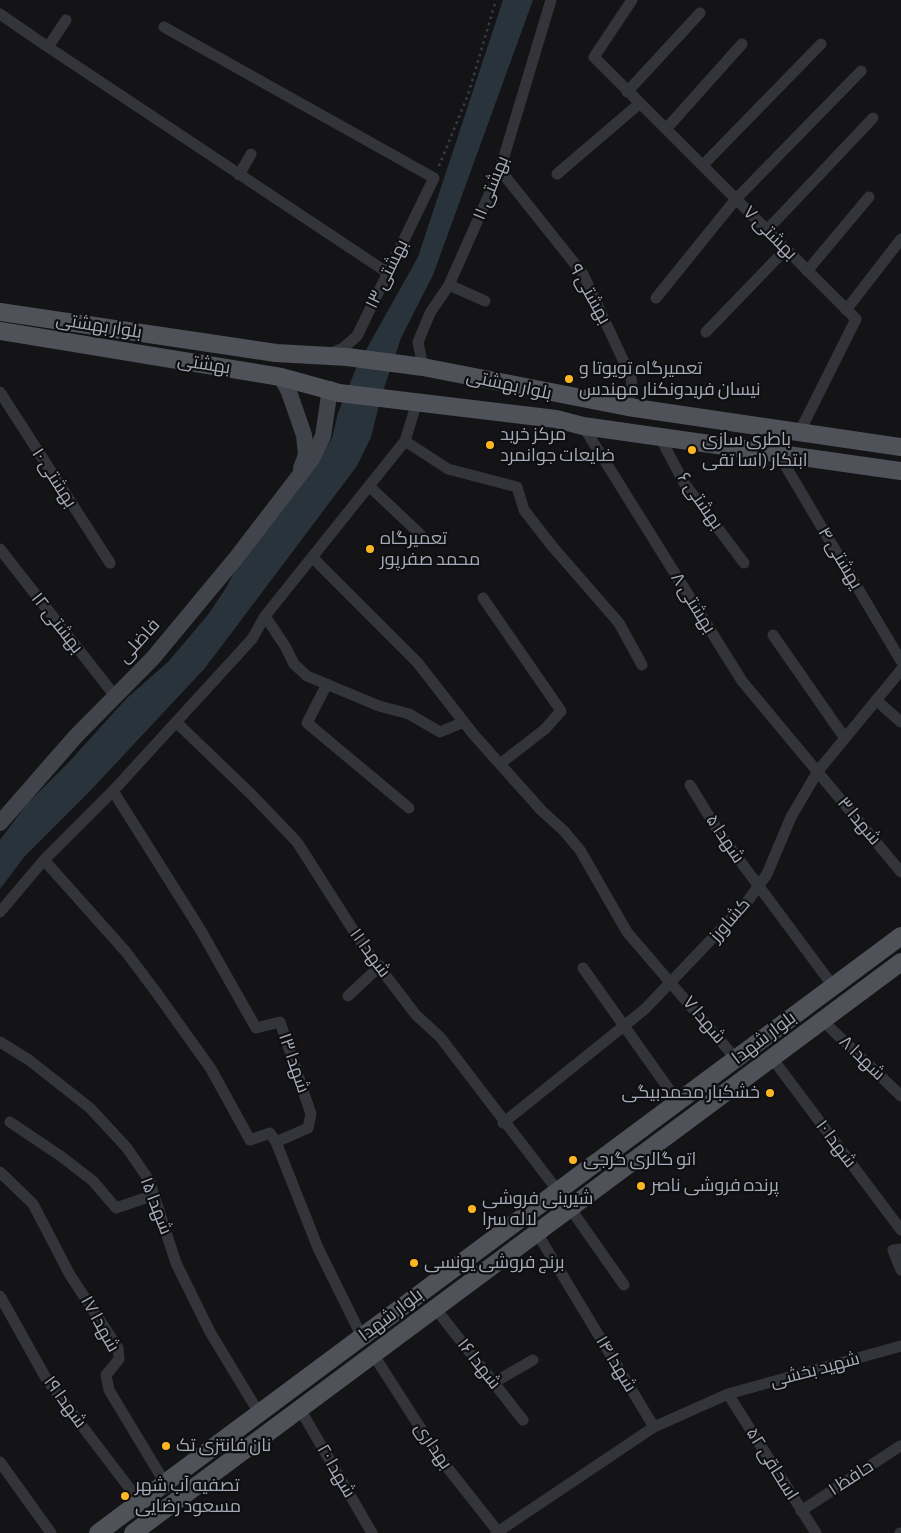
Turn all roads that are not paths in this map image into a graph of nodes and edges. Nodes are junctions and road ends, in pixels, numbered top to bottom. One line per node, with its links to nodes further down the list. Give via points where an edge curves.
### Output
1 (551, 0): 17 (street, بهشتی ۱۱)
2 (632, 0): 11 (street, بهشتی ۷, via 594,57)
3 (0, 14): 9 (street)
4 (700, 14): 11 (street)
5 (66, 20): 9 (street)
6 (164, 27): 26 (street, بهشتی ۱۳, via 434,178)
7 (742, 44): 14 (street)
8 (821, 44): 16 (street)
9 (48, 47): 18 (street)
10 (861, 71): 21 (street)
11 (627, 92): 12 (street, بهشتی ۷)
12 (639, 104): 14 (street, بهشتی ۷); 19 (street)
13 (873, 118): 22 (street)
14 (666, 128): 16 (street, بهشتی ۷)
15 (251, 154): 18 (street)
16 (704, 164): 21 (street, بهشتی ۷)
17 (500, 170): 27 (street, بهشتی ۱۱); 42 (street, بهشتی ۹, via 583,274 631,377)
18 (239, 174): 26 (street)
19 (557, 174)
20 (869, 197): 25 (street)
21 (736, 198): 22 (street, بهشتی ۷); 28 (street)
22 (768, 230): 24 (street, بهشتی ۷)
23 (901, 239): 30 (street)
24 (786, 249): 25 (street, بهشتی ۷); 33 (street)
25 (807, 271): 30 (street, بهشتی ۷)
26 (388, 273): 34 (street, بهشتی ۱۳, via 356,336)
27 (449, 285): 29 (street); 35 (street, بهشتی ۱۱, via 430,313 418,342)
28 (656, 298)
29 (486, 301)
30 (846, 310): 46 (street, via 856,319)
31 (0, 312): 34 (main road, بلوار بهشتی, via 276,353)
32 (0, 331): 36 (main road, بهشتی)
33 (706, 332)
34 (325, 356): 35 (main road, بلوار بهشتی)
35 (418, 366): 37 (main road, بلوار بهشتی)
36 (281, 377): 38 (main road, بهشتی); 52 (main road, فاضلی, via 304,435 306,455)
37 (531, 390): 40 (main road, بلوار بهشتی); 43 (main road)
38 (335, 391): 41 (main road, بهشتی); 52 (main road, فاضلی, via 323,436 312,460)
39 (0, 392): 57 (street, بهشتی ۱۰)
40 (557, 395): 42 (main road, بلوار بهشتی); 44 (main road)
41 (412, 401): 43 (main road, بلوار بهشتی); 48 (street)
42 (628, 407): 46 (main road, بلوار بهشتی)
43 (525, 416): 44 (main road, بلوار بهشتی)
44 (556, 419): 45 (main road, بلوار بهشتی)
45 (583, 426): 47 (main road, بلوار بهشتی); 73 (street, بهشتی ۸, via 742,681)
46 (799, 432): 49 (main road, بلوار بهشتی)
47 (660, 437): 50 (main road, بلوار بهشتی); 58 (street, بهشتی ۶, via 684,482)
48 (405, 441): 53 (street); 63 (street, via 448,469 517,487 524,510 619,623)
49 (901, 447)
50 (779, 455): 51 (main road, بلوار بهشتی); 62 (street, یهشتی ۴)
51 (901, 471)
52 (298, 477): 66 (main road, فاضلی, via 153,658)
53 (370, 487): 54 (street); 56 (street)
54 (421, 535)
55 (0, 549): 66 (street, بهشتی ۱۲)
56 (312, 557): 60 (street); 69 (street, شهدا ۷, via 417,662)
57 (110, 563)
58 (744, 563)
59 (483, 598): 72 (street, via 561,711 545,729)
60 (265, 616): 65 (street, via 294,664 307,676); 68 (street, via 252,640)
61 (773, 635): 71 (street)
62 (901, 661)
63 (642, 665)
64 (901, 670): 67 (street, کشاورز)
65 (327, 684): 69 (street, via 379,706 409,714 440,732); 76 (street, via 307,723)
66 (115, 696): 77 (main road, فاضلی)
67 (876, 700): 70 (street); 71 (street, کشاورز)
68 (176, 722): 75 (street); 84 (street, شهدا ۱۱, via 297,842 364,947)
69 (464, 722): 72 (street, شهدا ۷)
70 (901, 722)
71 (844, 737): 73 (street, کشاورز)
72 (500, 764): 86 (street, شهدا ۷, via 580,850 627,932)
73 (818, 771): 79 (street, شهدا ۳); 80 (street, کشاورز)
74 (690, 785): 80 (street, شهدا ۵)
75 (113, 791): 78 (street); 98 (street, شهدا ۱۳, via 200,929 256,1028 280,1022 311,1114 308,1128)
76 (409, 808)
77 (0, 823)
78 (44, 860): 81 (street); 98 (street, via 126,952 156,992 211,1068 250,1140 270,1133)
79 (901, 872)
80 (758, 887): 86 (street, کشاورز); 87 (street, شهدا ۵)
81 (0, 912)
82 (901, 936): 87 (main road, بلوار شهدا)
83 (901, 962): 89 (main road, بلوار شهدا)
84 (380, 966): 88 (street); 97 (street, شهدا ۱۱, via 416,1015 440,1037)
85 (584, 968): 90 (street)
86 (672, 982): 90 (street, کشاورز); 93 (street, شهدا ۷)
87 (833, 986): 93 (main road, بلوار شهدا)
88 (348, 996)
89 (822, 1020): 92 (main road, بلوار شهدا); 94 (street, شهدا ۸)
90 (624, 1026): 95 (street); 97 (street, کشاورز)
91 (0, 1042): 101 (street, شهدا ۱۵, via 29,1060 90,1108 127,1148 149,1180)
92 (772, 1058): 102 (main road, بلوار شهدا); 103 (street, شهدا ۱۰)
93 (736, 1059): 95 (main road, بلوار شهدا)
94 (901, 1096)
95 (678, 1102): 100 (main road, بلوار شهدا)
96 (10, 1122): 101 (street, via 93,1181 116,1208)
97 (503, 1123): 100 (street, شهدا ۱۱)
98 (276, 1142): 110 (street, via 318,1248)
99 (0, 1172): 122 (street, شهدا ۱۷, via 33,1204 70,1275 118,1348 120,1359 106,1375 108,1390)
100 (558, 1191): 110 (main road, بلوار شهدا)
101 (154, 1195): 117 (street, شهدا ۱۵, via 176,1263 210,1332)
102 (570, 1208): 104 (main road, بلوار شهدا); 107 (street)
103 (901, 1230)
104 (537, 1233): 109 (main road, بلوار شهدا); 119 (street, شهدا ۱۴)
105 (901, 1249): 106 (street, via 893,1250)
106 (901, 1270)
107 (624, 1286)
108 (0, 1296): 123 (street, شهدا ۱۹, via 47,1380)
109 (435, 1308): 112 (main road, بلوار شهدا); 114 (street, شهدا ۱۶)
110 (362, 1337): 117 (main road, بلوار شهدا)
111 (901, 1346): 115 (street, شهید بخشی)
112 (373, 1354): 116 (main road, بلوار شهدا); 129 (street, بهداری, via 439,1457)
113 (532, 1360): 114 (street)
114 (493, 1382): 118 (street, شهدا ۱۶)
115 (728, 1394): 119 (street); 124 (street, اسحاقی ۵۲)
116 (300, 1409): 127 (main road, بلوار شهدا); 128 (street, شهدا ۲۰)
117 (259, 1413): 122 (main road, بلوار شهدا)
118 (523, 1420)
119 (654, 1427): 129 (street)
120 (900, 1446): 124 (street, حافظ ۱)
121 (0, 1462): 125 (street)
122 (165, 1483): 123 (main road, بلوار شهدا)
123 (140, 1502): 126 (main road, بلوار شهدا)
124 (802, 1511): 130 (street, اسحاقی ۵۲)
125 (51, 1533)
126 (98, 1533)
127 (133, 1533)
128 (372, 1533)
129 (498, 1533)
130 (815, 1533)

